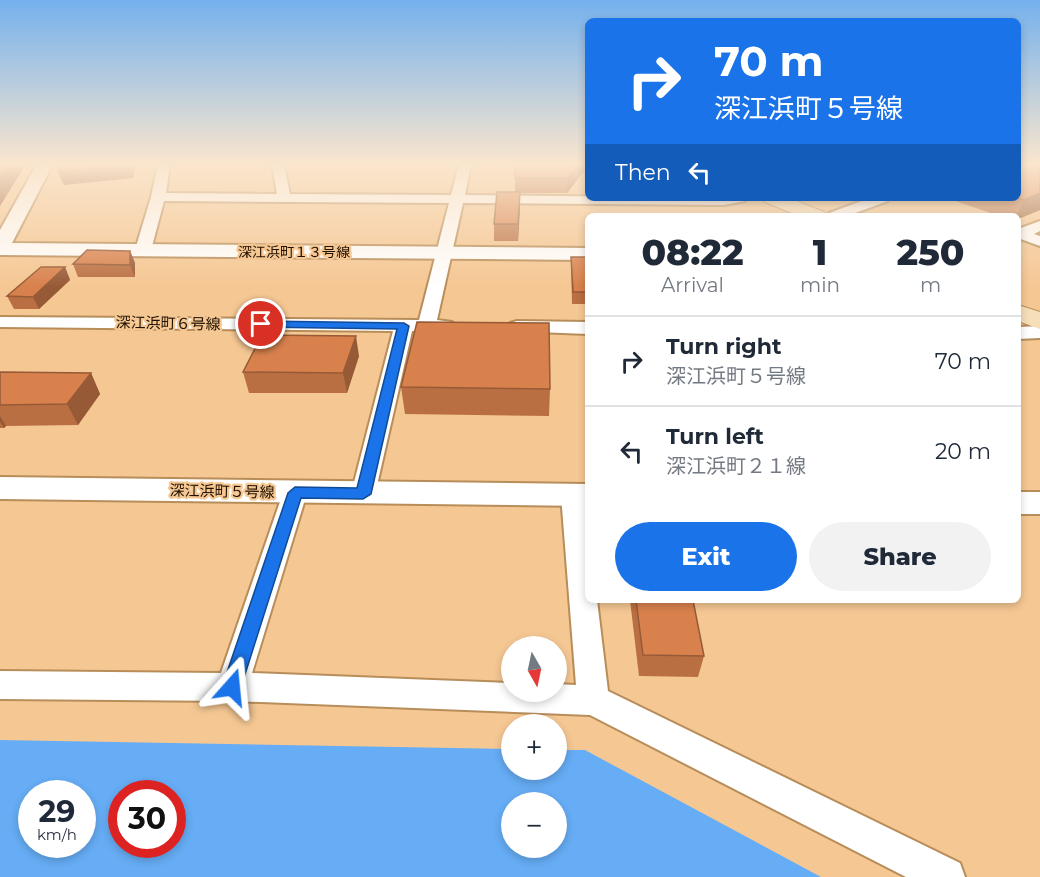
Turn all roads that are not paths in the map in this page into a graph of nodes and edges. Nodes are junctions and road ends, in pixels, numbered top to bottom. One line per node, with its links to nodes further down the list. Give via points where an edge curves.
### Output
1 (23, 205): 12 (street)
2 (156, 205): 13 (street)
3 (456, 205): 14 (street)
4 (764, 205): 7 (main road)
5 (789, 205): 8 (main road)
6 (864, 205): 9 (street)
7 (782, 213)
8 (810, 213)
9 (842, 213)
10 (1040, 225): 11 (street, via 1021,234)
11 (1040, 241)
12 (0, 249): 13 (street, 深江浜町１３号線)
13 (143, 250): 14 (street, 深江浜町１３号線)
14 (446, 253): 15 (street, 深江浜町１３号線); 22 (street)
15 (585, 254)
16 (1021, 299): 17 (main road)
17 (1040, 307)
18 (1021, 313): 19 (main road)
19 (1040, 321)
20 (0, 322): 21 (street, 深江浜町６号線)
21 (404, 326): 22 (street, 深江浜町６号線); 30 (street)
22 (427, 326): 23 (street, 深江浜町６号線)
23 (462, 327)
24 (496, 327): 25 (street)
25 (585, 328)
26 (1040, 332): 27 (street)
27 (1021, 333)
28 (0, 488): 29 (street, 深江浜町５号線)
29 (295, 493): 30 (street, 深江浜町５号線); 37 (street)
30 (363, 494): 31 (street, 深江浜町５号線)
31 (581, 495): 34 (street)
32 (1021, 503): 33 (street)
33 (1040, 503)
34 (585, 563)
35 (587, 603): 38 (street)
36 (0, 685): 37 (street)
37 (232, 687): 38 (street)
38 (593, 700): 39 (street)
39 (946, 877)

